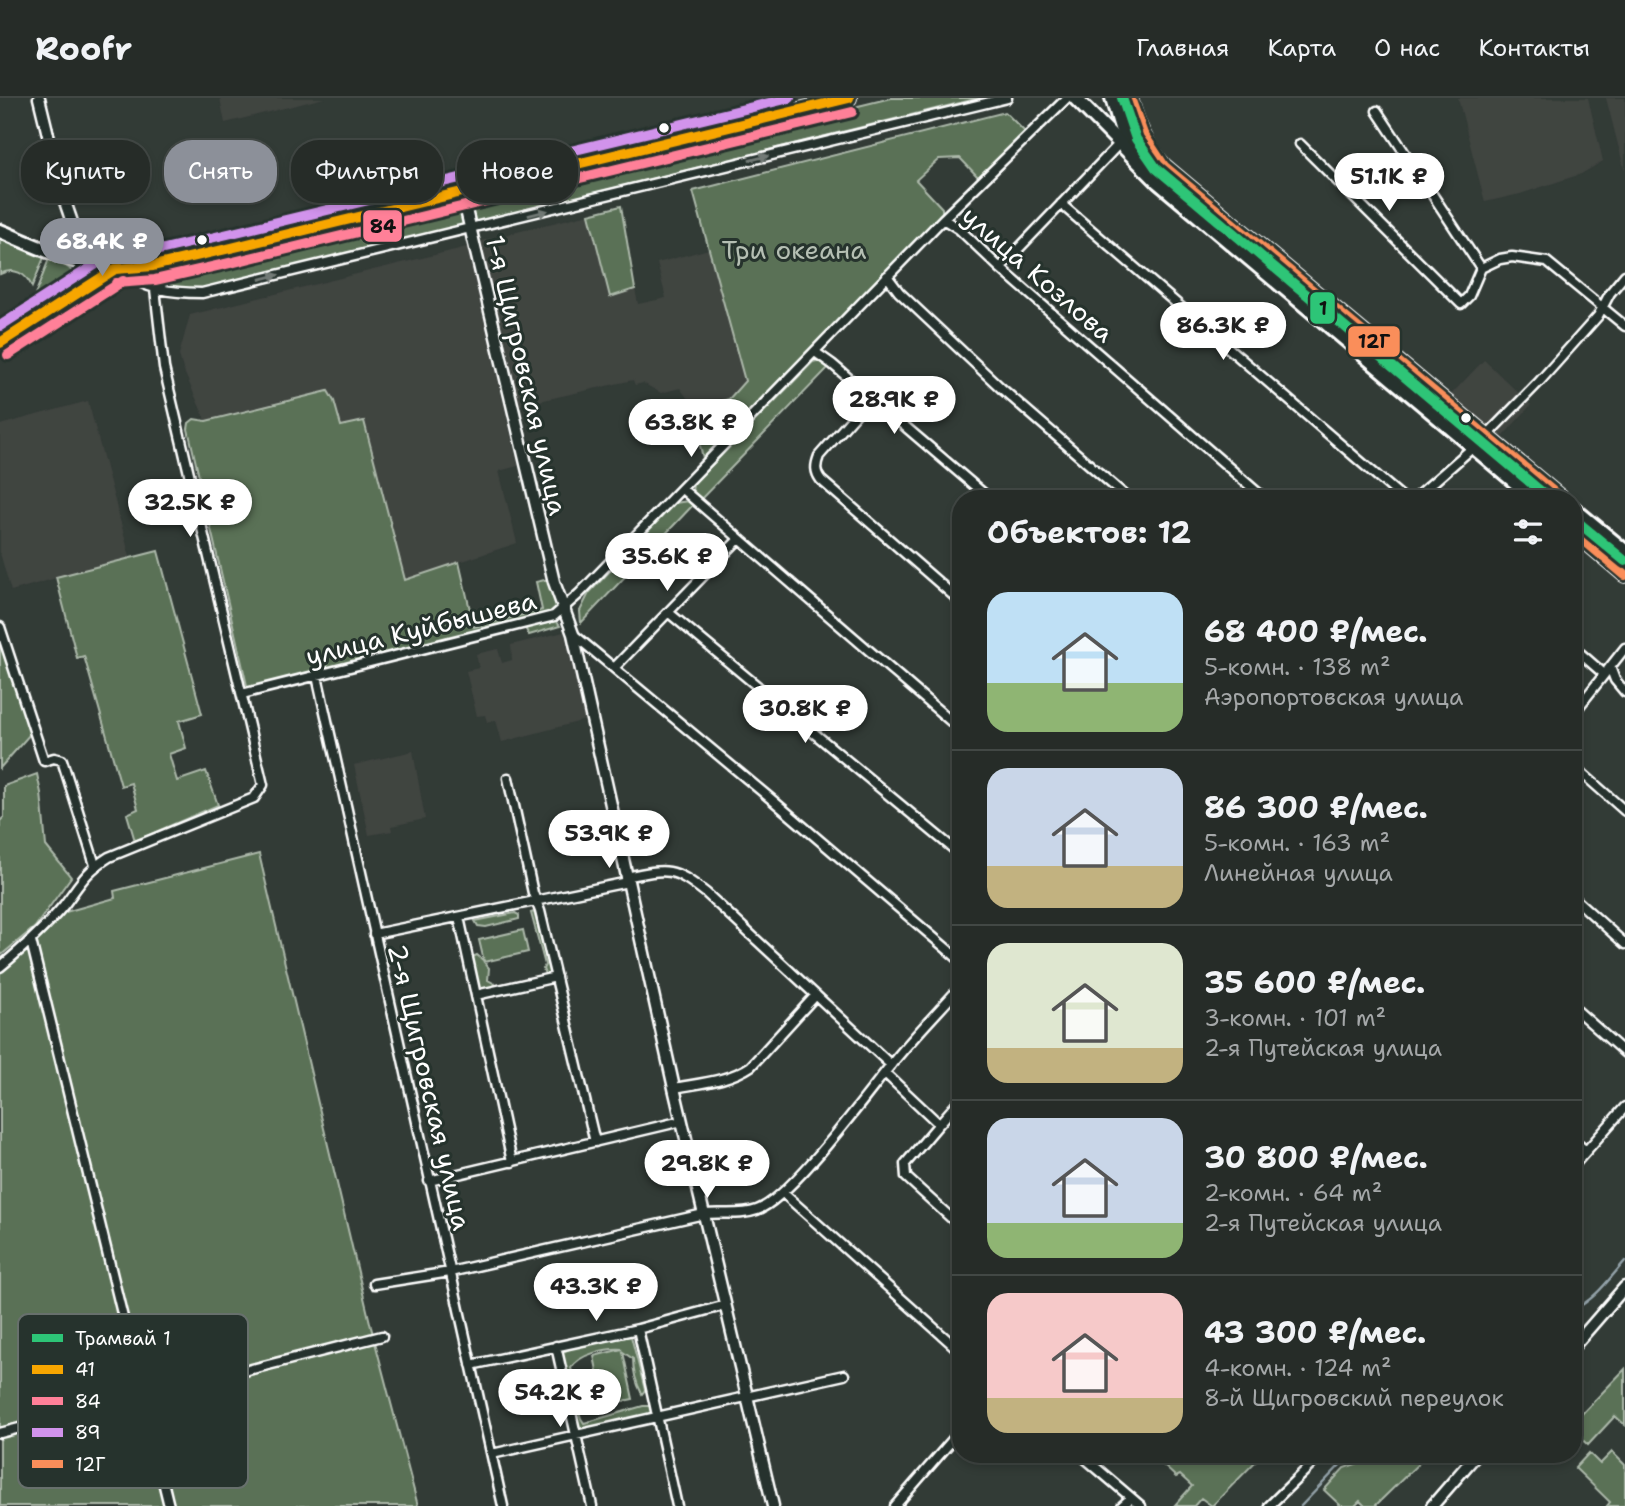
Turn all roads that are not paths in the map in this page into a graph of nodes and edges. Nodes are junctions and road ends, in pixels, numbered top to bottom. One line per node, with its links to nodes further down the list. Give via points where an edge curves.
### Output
1 (39, 98): 19 (street, via 63,196)
2 (849, 98): 11 (main road)
3 (1007, 98): 17 (street, one-way to 3)
4 (1067, 98): 16 (street, улица Куйбышева)
5 (1075, 98): 9 (main road)
6 (1111, 98): 12 (main road)
7 (1130, 98): 32 (main road, via 1144,140 1164,166)
8 (1377, 111): 21 (street)
9 (1119, 144): 12 (main road); 15 (street)
10 (1300, 144): 21 (street, via 1459,303 1469,296)
11 (578, 164)
12 (1139, 165): 33 (main road)
13 (457, 194): 22 (main road, via 153,266)
14 (464, 203): 17 (street, 1-я Щигровская улица)
15 (1061, 204): 20 (street); 38 (street)
16 (943, 219): 20 (street, улица Козлова); 24 (street, улица Куйбышева)
17 (471, 229): 25 (street, one-way to 17, via 202,293); 48 (street, 1-я Щигровская улица)
18 (0, 232): 19 (main road)
19 (86, 263): 22 (main road); 26 (street)
20 (1000, 268): 37 (street, улица Козлова)
21 (1481, 268): 27 (street, via 1512,257 1547,262)
22 (115, 269): 25 (street); 26 (street)
23 (1625, 275): 27 (street)
24 (887, 276): 30 (street, улица Куйбышева); 36 (street, via 1001,388)
25 (155, 289): 58 (street, via 164,370)
26 (83, 290): 29 (street)
27 (1604, 307): 28 (street); 32 (street)
28 (1625, 326)
29 (0, 343)
30 (815, 352): 31 (street); 34 (street, улица Куйбышева)
31 (871, 397): 35 (street); 47 (street, via 819,456 816,471)
32 (1486, 436): 33 (street); 41 (main road)
33 (1472, 446): 39 (street); 40 (main road)
34 (682, 489): 43 (street); 48 (street, улица Куйбышева)
35 (980, 490)
36 (1119, 490)
37 (1255, 490)
38 (1394, 490)
39 (1424, 490)
40 (1524, 490)
41 (1551, 490)
42 (1582, 515): 45 (main road)
43 (739, 539): 49 (street); 60 (street)
44 (1582, 539): 46 (main road)
45 (1625, 551)
46 (1625, 575)
47 (952, 594)
48 (564, 608): 51 (street, 1-я Щигровская улица); 56 (street, улица Куйбышева, via 548,618)
49 (668, 612): 54 (street); 64 (street)
50 (0, 626): 65 (street, via 44,761 62,760)
51 (573, 634): 54 (street); 66 (street, 1-я Щигровская улица)
52 (1625, 648): 55 (street)
53 (1582, 653): 55 (street)
54 (615, 667): 73 (street)
55 (1607, 670): 57 (street); 59 (street)
56 (317, 676): 58 (street, улица Куйбышева); 70 (street, 2-я Щигровская улица)
57 (1625, 692)
58 (242, 694): 65 (street, via 263,785 254,798)
59 (1582, 702)
60 (952, 722)
61 (1582, 773): 63 (street)
62 (508, 778): 67 (street)
63 (1625, 811)
64 (952, 848)
65 (95, 865): 71 (street)
66 (627, 880): 67 (street); 77 (street, via 671,870 685,876); 83 (street, 1-я Щигровская улица)
67 (537, 902): 69 (street); 75 (street)
68 (1582, 905): 72 (street)
69 (458, 917): 70 (street); 76 (street)
70 (374, 934): 93 (street, 2-я Щигровская улица)
71 (31, 942): 74 (street); 101 (street)
72 (1625, 944)
73 (952, 953)
74 (0, 967)
75 (556, 977): 76 (street); 88 (street)
76 (476, 995): 92 (street)
77 (816, 995): 81 (street); 83 (street, via 741,1073)
78 (952, 996): 81 (street)
79 (1582, 1015): 80 (street)
80 (1625, 1053)
81 (891, 1065): 82 (street)
82 (884, 1073): 87 (street); 94 (street)
83 (674, 1088): 86 (street, 1-я Щигровская улица)
84 (1625, 1107): 90 (street)
85 (952, 1109): 87 (street)
86 (682, 1121): 88 (street); 95 (street, 1-я Щигровская улица)
87 (939, 1124): 96 (street, via 904,1171)
88 (595, 1142): 92 (street)
89 (1582, 1148): 90 (street)
90 (1586, 1151): 91 (street)
91 (1582, 1156)
92 (512, 1162): 93 (street)
93 (429, 1181): 97 (street, 2-я Щигровская улица)
94 (783, 1193): 95 (street, via 742,1214); 105 (street)
95 (704, 1214): 97 (street); 100 (street, 1-я Щигровская улица)
96 (952, 1219)
97 (450, 1272): 98 (street); 107 (street, 2-я Щигровская улица)
98 (374, 1284)
99 (1625, 1287): 104 (street)
100 (726, 1305): 102 (street); 110 (street, 1-я Щигровская улица)
101 (122, 1314)
102 (638, 1329): 106 (street); 111 (street)
103 (382, 1336): 108 (street)
104 (1582, 1337)
105 (952, 1344)
106 (556, 1346): 107 (street); 114 (street)
107 (471, 1365): 116 (street, 2-я Щигровская улица)
108 (248, 1370)
109 (844, 1375): 110 (street)
110 (747, 1395): 111 (street); 126 (street, 1-я Щигровская улица)
111 (658, 1417): 114 (street); 125 (street)
112 (18, 1428): 113 (street)
113 (0, 1433)
114 (576, 1435): 116 (street); 124 (street)
115 (952, 1440): 127 (street)
116 (492, 1454): 123 (street, 2-я Щигровская улица)
117 (1090, 1463): 121 (street)
118 (1469, 1463): 131 (street)
119 (1311, 1465): 130 (street)
120 (165, 1488): 122 (street)
121 (1131, 1498): 128 (street); 129 (street)
122 (169, 1506)
123 (503, 1506)
124 (592, 1506)
125 (677, 1506)
126 (773, 1506)
127 (895, 1506)
128 (1122, 1506)
129 (1141, 1506)
130 (1269, 1506)
131 (1432, 1506)

